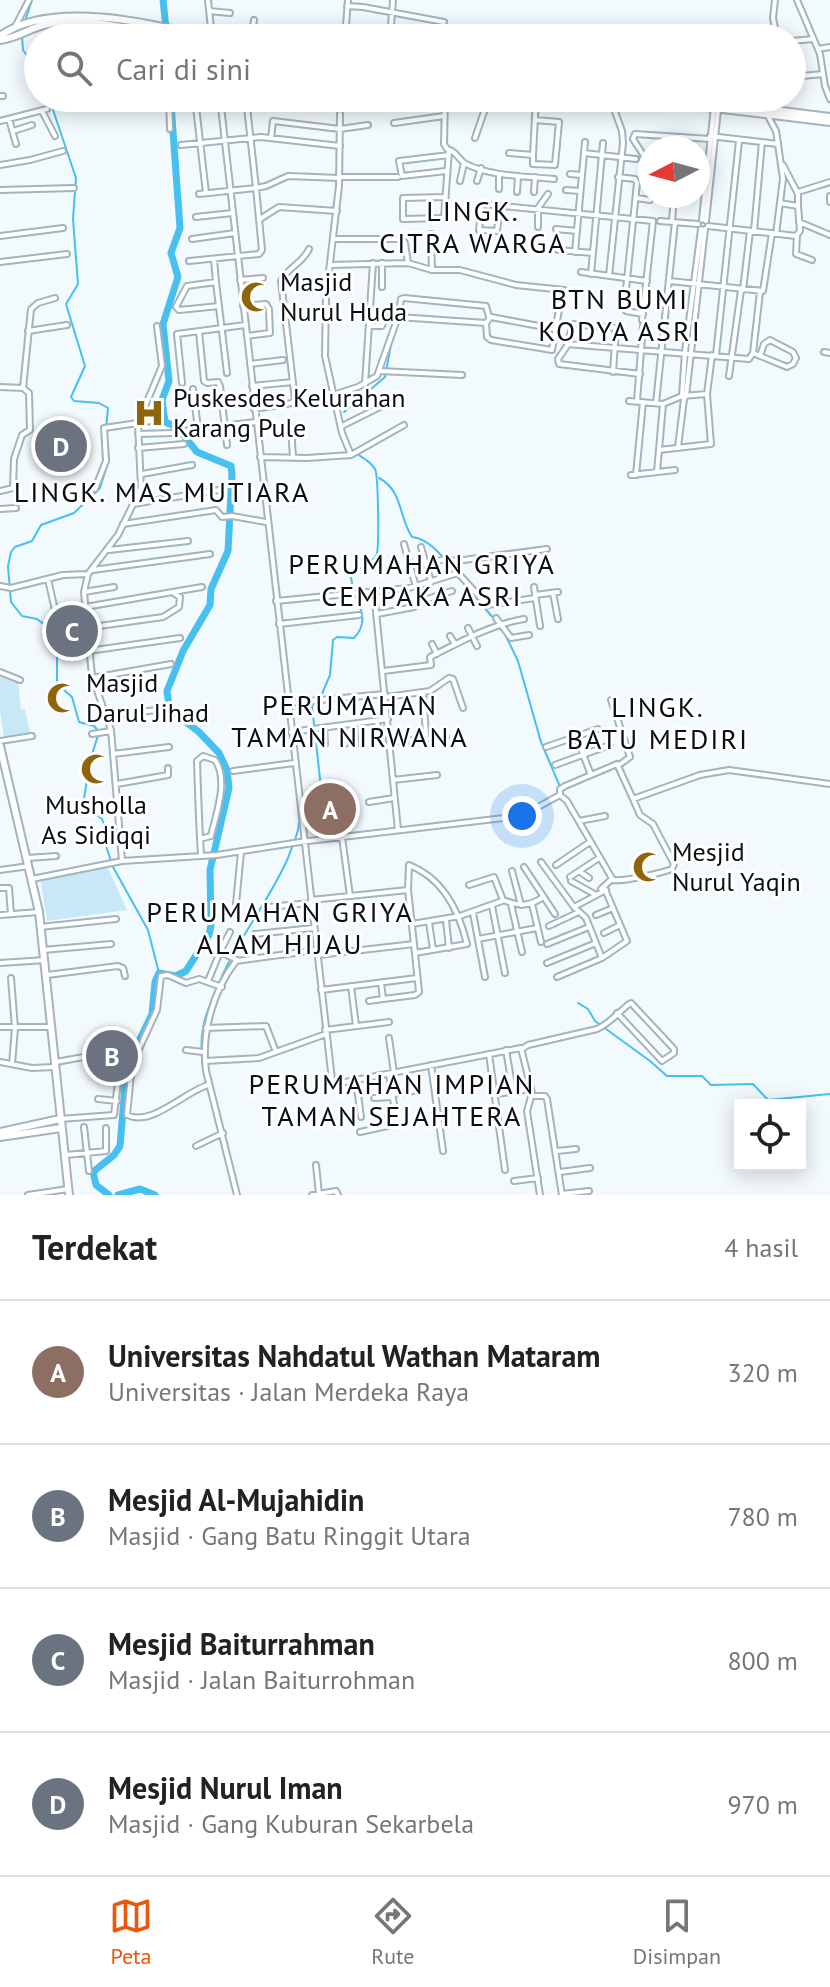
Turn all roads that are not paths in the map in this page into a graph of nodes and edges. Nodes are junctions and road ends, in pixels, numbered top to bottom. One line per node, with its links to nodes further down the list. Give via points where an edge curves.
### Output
1 (29, 0): 23 (street)
2 (208, 0): 7 (street)
3 (393, 0): 8 (street)
4 (775, 0): 22 (street)
5 (797, 0): 26 (street)
6 (347, 3): 8 (street); 20 (street)
7 (209, 11): 9 (street); 18 (street)
8 (393, 12): 12 (street); 21 (street)
9 (230, 13)
10 (79, 20): 14 (main road, via 50,17); 15 (main road); 16 (main road); 17 (main road)
11 (254, 20): 19 (street)
12 (444, 22)
13 (24, 24): 23 (main road)
14 (25, 24)
15 (46, 24)
16 (101, 24)
17 (103, 24)
18 (209, 24)
19 (253, 24)
20 (346, 24)
21 (392, 24)
22 (774, 24)
23 (21, 25): 25 (main road)
24 (24, 33): 25 (main road)
25 (0, 38)
26 (813, 39): 27 (street); 29 (street)
27 (806, 40)
28 (830, 47): 29 (street)
29 (818, 49): 30 (street)
30 (823, 74): 31 (street); 32 (street)
31 (806, 76)
32 (830, 99)
33 (36, 112): 48 (street)
34 (45, 112): 58 (street)
35 (169, 112): 55 (street)
36 (197, 112): 68 (street)
37 (221, 112): 64 (street)
38 (247, 112): 61 (street)
39 (444, 112): 47 (street)
40 (484, 112): 63 (street)
41 (535, 112): 49 (street)
42 (615, 112): 81 (street, via 622,131)
43 (715, 112): 60 (street)
44 (768, 112): 70 (street)
45 (776, 112): 50 (main road)
46 (340, 114): 56 (street)
47 (444, 116): 52 (street); 76 (street, via 443,142)
48 (9, 119): 51 (street); 57 (street)
49 (535, 120): 79 (street); 79 (street, via 559,122 555,165 533,164)
50 (830, 120)
51 (0, 121)
52 (394, 123)
53 (32, 125): 57 (street)
54 (368, 125): 56 (street)
55 (170, 129)
56 (340, 129): 62 (street, via 273,121); 73 (street)
57 (13, 131): 71 (street)
58 (55, 136)
59 (671, 136): 74 (street, via 638,133 633,139)
60 (711, 137): 65 (street); 132 (street)
61 (250, 138): 62 (street); 64 (street); 101 (street)
62 (271, 138): 73 (street)
63 (475, 138)
64 (224, 140): 68 (street); 104 (street)
65 (739, 141): 67 (street); 135 (street)
66 (585, 142): 78 (street)
67 (762, 142): 70 (street); 138 (street)
68 (200, 143): 72 (street); 110 (street)
69 (603, 143): 80 (street)
70 (775, 143): 84 (street)
71 (16, 144)
72 (181, 145)
73 (340, 146): 95 (street)
74 (638, 147)
75 (63, 151): 85 (street)
76 (449, 152): 83 (street, via 455,151); 87 (street); 87 (street, via 399,161 402,176)
77 (509, 153): 79 (street)
78 (584, 153): 80 (street); 90 (street)
79 (533, 155)
80 (602, 156): 81 (street); 124 (street)
81 (620, 158): 82 (street); 94 (street)
82 (636, 159)
83 (464, 163): 86 (street); 97 (street)
84 (782, 163): 109 (street); 116 (street)
85 (0, 165)
86 (481, 168): 89 (street); 98 (street)
87 (446, 171): 113 (street)
88 (570, 174): 90 (street)
89 (499, 175): 91 (street); 102 (street)
90 (581, 175): 106 (street)
91 (518, 176): 93 (street); 107 (street)
92 (398, 177): 95 (street)
93 (535, 177): 96 (street); 108 (street)
94 (618, 177): 114 (street, via 636,179); 125 (street)
95 (340, 178): 101 (street, via 288,176); 121 (street)
96 (554, 179)
97 (460, 181)
98 (477, 181)
99 (830, 182): 109 (street)
100 (74, 188): 103 (street)
101 (256, 188): 104 (street); 128 (street)
102 (499, 189)
103 (0, 190)
104 (230, 190): 110 (street); 123 (street)
105 (566, 190): 106 (street)
106 (580, 191): 122 (street)
107 (517, 192)
108 (534, 192)
109 (797, 192): 118 (street)
110 (206, 193): 111 (street)
111 (199, 194)
112 (548, 194): 119 (street)
113 (445, 197): 113 (street, via 443,219 403,219 403,198)
114 (635, 198): 115 (street); 127 (street)
115 (638, 198)
116 (780, 203): 118 (street); 140 (street)
117 (500, 206): 117 (street, via 481,204 479,230 497,231); 119 (street)
118 (798, 206): 131 (street)
119 (538, 208): 122 (street); 133 (street)
120 (674, 208): 130 (street)
121 (337, 211): 128 (street, via 279,207); 146 (street)
122 (578, 212): 124 (street); 137 (street)
123 (232, 213): 126 (street); 139 (street)
124 (597, 214): 125 (street); 150 (street)
125 (615, 216): 127 (street); 164 (street)
126 (196, 217)
127 (633, 218): 166 (street); 168 (street, via 653,221)
128 (259, 220): 152 (street, via 260,253)
129 (660, 221): 130 (street)
130 (674, 222): 132 (street); 169 (street)
131 (799, 222): 142 (street); 143 (street)
132 (703, 225): 135 (street); 171 (street)
133 (538, 227)
134 (63, 228): 144 (street)
135 (730, 228): 138 (street); 173 (street)
136 (556, 229): 137 (street)
137 (577, 231): 149 (street)
138 (752, 231): 140 (street); 174 (street)
139 (235, 233): 145 (street); 152 (street)
140 (774, 233): 142 (street); 175 (street)
141 (431, 234): 161 (street)
142 (795, 235): 154 (street, via 795,253)
143 (830, 235)
144 (0, 236)
145 (192, 239)
146 (335, 239): 159 (street, via 402,239); 160 (street)
147 (309, 249): 210 (street, via 281,281)
148 (558, 250): 149 (street)
149 (575, 252): 150 (street)
150 (593, 253): 163 (street)
151 (67, 254): 156 (street)
152 (237, 257): 153 (street); 167 (street)
153 (214, 259): 155 (street); 170 (street)
154 (812, 260)
155 (189, 261)
156 (0, 262)
157 (373, 263): 158 (street); 160 (street); 187 (street)
158 (382, 263): 159 (street); 172 (street)
159 (408, 263): 161 (street)
160 (332, 265): 217 (street, via 325,345)
161 (432, 270): 189 (street, via 460,270 516,285 564,290)
162 (581, 272): 163 (street)
163 (591, 274): 164 (street)
164 (609, 276): 166 (street)
165 (263, 278): 167 (street)
166 (628, 278): 168 (street); 181 (street, via 624,310)
167 (240, 280): 178 (street)
168 (647, 281): 181 (street)
169 (670, 281): 171 (street); 196 (street)
170 (216, 282): 177 (street); 177 (street, via 186,287 176,309)
171 (694, 285): 173 (street); 197 (street)
172 (382, 287)
173 (722, 288): 174 (street); 199 (street)
174 (742, 290): 175 (street); 201 (street)
175 (763, 290): 198 (street)
176 (55, 298): 190 (street, via 32,307)
177 (219, 306): 188 (street)
178 (243, 306): 185 (street); 192 (street, via 266,304 270,320 270,333)
179 (385, 317): 187 (street, via 382,326)
180 (490, 317): 182 (street, via 486,306 403,298); 183 (street); 189 (street)
181 (643, 319): 195 (street)
182 (397, 320): 183 (street); 204 (street)
183 (486, 323): 189 (street, via 491,340 552,350)
184 (67, 325): 190 (street)
185 (245, 325): 188 (street); 192 (street)
186 (157, 326): 228 (street, via 162,366)
187 (369, 326): 212 (street)
188 (222, 329): 191 (street); 206 (street)
189 (555, 329)
190 (28, 331): 215 (street)
191 (199, 332): 211 (street, via 178,334); 229 (street, via 204,381 219,384)
192 (247, 336): 203 (street)
193 (567, 344): 194 (street); 194 (street, via 573,324 599,325 616,328); 205 (street, via 558,359 561,364)
194 (615, 349): 195 (street); 205 (street)
195 (641, 349): 196 (street); 207 (street)
196 (661, 350): 197 (street); 222 (street)
197 (687, 352): 199 (street); 219 (street)
198 (753, 353): 200 (street); 201 (street, via 747,359)
199 (714, 355): 201 (street); 218 (street)
200 (760, 356): 200 (street, via 787,367 796,359 770,340)
201 (732, 359): 209 (street)
202 (283, 360): 203 (street)
203 (250, 364): 213 (street)
204 (384, 371): 208 (street); 212 (street)
205 (613, 372): 207 (street)
206 (227, 373)
207 (640, 374): 221 (street)
208 (462, 375)
209 (729, 376)
210 (293, 382): 213 (street); 225 (street, via 293,402)
211 (182, 383)
212 (365, 384): 217 (street)
213 (252, 386): 225 (street)
214 (0, 387): 215 (street)
215 (23, 388): 251 (street, via 29,393 30,430 22,435 14,459 13,488)
216 (193, 389): 233 (street)
217 (335, 394): 230 (street)
218 (707, 394): 219 (street); 239 (street, via 711,444)
219 (684, 397): 224 (street); 239 (street)
220 (629, 401): 221 (street)
221 (640, 402): 222 (street); 247 (street, via 633,475)
222 (656, 403): 224 (street)
223 (386, 404): 230 (street)
224 (663, 404): 241 (street)
225 (254, 409): 227 (street)
226 (158, 420): 228 (street)
227 (256, 422): 229 (street); 243 (street)
228 (138, 423): 236 (street); 249 (street, via 108,428 106,461)
229 (225, 425): 233 (street); 238 (street)
230 (343, 425): 242 (street)
231 (404, 425): 242 (street)
232 (291, 427): 244 (street)
233 (198, 429): 234 (street)
234 (188, 430)
235 (173, 433): 236 (street)
236 (138, 434): 240 (street)
237 (184, 444): 240 (street)
238 (227, 445)
239 (678, 447): 241 (street)
240 (138, 448): 248 (street)
241 (659, 450): 247 (street)
242 (354, 454): 244 (street)
243 (260, 457): 244 (street); 255 (street)
244 (293, 458)
245 (192, 465): 248 (street)
246 (675, 470): 247 (street)
247 (657, 472)
248 (142, 474): 252 (street)
249 (95, 489)
250 (219, 490): 252 (street)
251 (0, 491)
252 (133, 504): 256 (street)
253 (16, 508): 254 (street)
254 (0, 509)
255 (267, 522): 256 (street, via 220,517 214,510); 277 (street)
256 (123, 524): 261 (street)
257 (188, 541): 261 (street)
258 (404, 544): 270 (street)
259 (421, 547): 263 (street)
260 (547, 549): 263 (street)
261 (107, 551): 264 (street)
262 (210, 554): 264 (street)
263 (427, 564): 266 (street)
264 (89, 572): 265 (street); 273 (street)
265 (48, 579): 267 (street); 279 (street, via 56,615)
266 (431, 582): 270 (street); 276 (street, via 460,574 487,605)
267 (0, 586)
268 (114, 587): 273 (street)
269 (202, 587): 275 (street)
270 (416, 587): 274 (street)
271 (534, 587): 276 (street)
272 (452, 591): 280 (street, via 414,607)
273 (84, 592): 278 (street)
274 (374, 592): 277 (street); 280 (street)
275 (173, 593): 278 (street); 288 (street, via 180,604 165,616)
276 (535, 597): 284 (street, via 555,592); 287 (street)
277 (276, 601): 285 (street)
278 (85, 607): 279 (street)
279 (85, 614): 288 (street)
280 (377, 614): 300 (street)
281 (359, 615): 285 (street)
282 (496, 618): 286 (street)
283 (524, 619): 286 (street)
284 (558, 619)
285 (279, 624): 307 (street)
286 (501, 625): 290 (street, via 511,638); 292 (street)
287 (540, 626)
288 (85, 628): 297 (street)
289 (468, 628): 292 (street)
290 (529, 635)
291 (450, 636): 295 (street)
292 (472, 637): 295 (street); 296 (street)
293 (180, 638): 297 (street)
294 (432, 644): 298 (street)
295 (455, 644): 298 (street)
296 (477, 646)
297 (88, 651): 302 (street)
298 (437, 654): 300 (street, via 430,657 431,665)
299 (171, 664): 302 (street)
300 (383, 671): 305 (street)
301 (0, 672): 303 (street)
302 (92, 678): 310 (street)
303 (20, 680)
304 (423, 692): 305 (street); 308 (street, via 451,678); 320 (street)
305 (386, 696): 307 (street); 311 (street)
306 (611, 700): 337 (street, via 630,757)
307 (288, 703): 318 (street)
308 (463, 708)
309 (158, 710): 310 (street)
310 (108, 715): 317 (street)
311 (388, 719): 312 (street); 325 (street)
312 (377, 721): 313 (street); 324 (street)
313 (360, 724): 314 (street); 329 (street)
314 (343, 726): 315 (street); 328 (street)
315 (324, 728): 318 (street); 327 (street)
316 (598, 729): 322 (street)
317 (111, 731): 319 (street); 333 (street)
318 (291, 732): 335 (street)
319 (96, 733)
320 (426, 735)
321 (32, 736): 326 (street)
322 (576, 736): 332 (street); 334 (street)
323 (446, 737): 325 (street)
324 (380, 742)
325 (390, 742): 343 (street)
326 (0, 744): 340 (main road)
327 (325, 744)
328 (345, 744)
329 (362, 745)
330 (610, 745): 334 (street)
331 (169, 747): 333 (street)
332 (546, 747)
333 (113, 754): 344 (street)
334 (583, 755): 336 (street); 342 (street)
335 (294, 763): 339 (street); 355 (street)
336 (555, 765)
337 (619, 765): 342 (street); 348 (street)
338 (168, 768): 344 (street, via 168,775)
339 (233, 771)
340 (2, 772): 362 (main road)
341 (437, 775): 343 (street)
342 (591, 775): 346 (street)
343 (393, 780): 347 (street)
344 (117, 784): 361 (street)
345 (830, 784): 348 (street, via 741,771 710,772)
346 (561, 791): 351 (street); 352 (street, via 516,817)
347 (394, 798): 349 (street); 352 (street)
348 (633, 799): 371 (street, via 674,864 657,875)
349 (369, 802)
350 (605, 816): 351 (street)
351 (579, 821): 356 (street)
352 (398, 830): 353 (street)
353 (342, 837): 355 (street); 377 (street)
354 (200, 839): 354 (street, via 197,761 206,756 219,765 220,790 211,836); 358 (street)
355 (305, 841): 357 (street); 380 (street)
356 (590, 842): 360 (street); 364 (street)
357 (241, 852): 358 (street); 382 (street)
358 (202, 855): 361 (street)
359 (56, 856): 362 (street)
360 (599, 858): 368 (street); 371 (street)
361 (122, 861): 370 (street)
362 (28, 862): 366 (street); 370 (main road)
363 (541, 862): 387 (street)
364 (556, 865)
365 (524, 867): 378 (street)
366 (0, 870)
367 (512, 871): 384 (street)
368 (579, 871): 369 (street); 376 (street, via 571,879)
369 (589, 878)
370 (32, 879): 389 (main road)
371 (612, 879): 374 (street)
372 (469, 885): 379 (street, via 494,877)
373 (0, 888): 392 (street, via 9,888)
374 (603, 889): 376 (street); 388 (street)
375 (408, 890): 377 (street); 396 (street, via 409,865 443,888); 400 (street)
376 (596, 895): 387 (street)
377 (350, 896): 380 (street)
378 (543, 897): 383 (street); 393 (street)
379 (503, 900): 381 (street); 385 (street)
380 (311, 901): 386 (street); 405 (street)
381 (511, 903): 384 (street); 407 (street)
382 (236, 904)
383 (532, 904): 384 (street); 406 (street)
384 (521, 905)
385 (492, 906): 390 (street); 411 (street)
386 (268, 907)
387 (574, 907): 391 (street)
388 (613, 908): 395 (street); 401 (street)
389 (39, 912): 392 (street); 403 (main road)
390 (473, 912): 396 (street); 412 (street)
391 (579, 912): 402 (street); 404 (street)
392 (11, 914): 394 (street)
393 (555, 914)
394 (0, 915)
395 (596, 915)
396 (460, 916): 398 (street); 416 (street, via 467,945)
397 (116, 919): 403 (street)
398 (446, 920): 399 (street); 416 (street)
399 (429, 922): 400 (street); 418 (street)
400 (412, 924): 415 (street)
401 (620, 925): 409 (street); 423 (street, via 627,941)
402 (549, 926)
403 (40, 927): 417 (main road)
404 (589, 927): 406 (street, via 544,943); 413 (street)
405 (314, 928): 410 (street); 421 (street)
406 (537, 928): 407 (street)
407 (517, 931): 411 (street); 420 (street)
408 (230, 932): 419 (street)
409 (604, 933)
410 (255, 934)
411 (498, 935): 412 (street); 428 (street)
412 (478, 939): 431 (street)
413 (596, 943): 423 (street); 427 (street)
414 (111, 944): 417 (street)
415 (414, 944): 421 (street); 422 (street)
416 (449, 948): 418 (street)
417 (43, 950): 425 (main road)
418 (433, 950): 422 (street)
419 (220, 952): 424 (street); 435 (street)
420 (522, 952)
421 (317, 953): 424 (street); 439 (street)
422 (415, 953): 434 (street)
423 (602, 958): 432 (street)
424 (235, 959): 437 (street)
425 (45, 960): 426 (street); 429 (main road)
426 (0, 963)
427 (547, 963)
428 (505, 973)
429 (47, 975): 430 (street, via 118,966); 446 (main road)
430 (125, 976)
431 (485, 977)
432 (557, 977)
433 (11, 978): 447 (street)
434 (417, 978): 436 (street); 440 (street, via 416,995)
435 (208, 981): 437 (street); 466 (street, via 186,983 161,976 157,1010 132,1064 127,1115 154,1114)
436 (381, 983): 438 (street); 440 (street)
437 (220, 986): 448 (street)
438 (351, 986): 439 (street); 444 (street)
439 (321, 990): 449 (street)
440 (383, 999): 441 (street)
441 (369, 1001)
442 (617, 1013): 442 (street, via 633,1003 674,1053 662,1061); 451 (street, via 597,1029)
443 (389, 1022): 444 (street)
444 (356, 1026): 449 (street)
445 (0, 1027): 447 (street)
446 (51, 1027): 447 (street); 461 (main road)
447 (15, 1028): 460 (street)
448 (206, 1028): 454 (street); 455 (street, via 266,1026)
449 (326, 1032): 455 (street); 465 (street, via 332,1080)
450 (389, 1038): 464 (street)
451 (522, 1049): 453 (street); 469 (street)
452 (186, 1050): 454 (street)
453 (506, 1050): 457 (street); 468 (street)
454 (203, 1052): 458 (street)
455 (276, 1052): 458 (street, via 246,1060)
456 (100, 1054): 461 (street)
457 (489, 1054): 463 (street); 470 (street)
458 (205, 1061): 466 (street)
459 (0, 1062): 460 (street)
460 (12, 1064): 461 (street)
461 (54, 1064): 476 (main road)
462 (120, 1065): 474 (street)
463 (431, 1065): 464 (street); 484 (street)
464 (392, 1073): 465 (street); 471 (street)
465 (356, 1080): 475 (street)
466 (207, 1085): 481 (street)
467 (413, 1091): 471 (street)
468 (513, 1091): 469 (street); 470 (street)
469 (531, 1092): 485 (street, via 547,1097); 493 (street, via 527,1111)
470 (496, 1094): 490 (street)
471 (393, 1095): 472 (street); 479 (street, via 395,1109 387,1126)
472 (374, 1098)
473 (98, 1099): 474 (street)
474 (117, 1101): 476 (street, via 111,1116)
475 (361, 1117)
476 (60, 1123): 480 (main road); 487 (main road)
477 (84, 1127): 486 (street)
478 (106, 1128): 486 (street, via 107,1150)
479 (360, 1132)
480 (0, 1134)
481 (221, 1134): 482 (street); 500 (street)
482 (196, 1146)
483 (576, 1149): 485 (street)
484 (443, 1151)
485 (557, 1151): 492 (street)
486 (87, 1154): 487 (street); 491 (street)
487 (63, 1155): 496 (main road)
488 (316, 1165): 497 (street)
489 (590, 1168): 492 (street)
490 (505, 1170)
491 (89, 1171)
492 (560, 1172): 498 (street)
493 (538, 1178): 494 (street); 503 (street)
494 (514, 1181)
495 (589, 1191): 498 (street)
496 (69, 1192): 499 (street)
497 (319, 1194): 501 (street); 502 (street)
498 (562, 1194)
499 (28, 1195)
500 (237, 1195)
501 (312, 1195)
502 (338, 1195)
503 (540, 1195)

